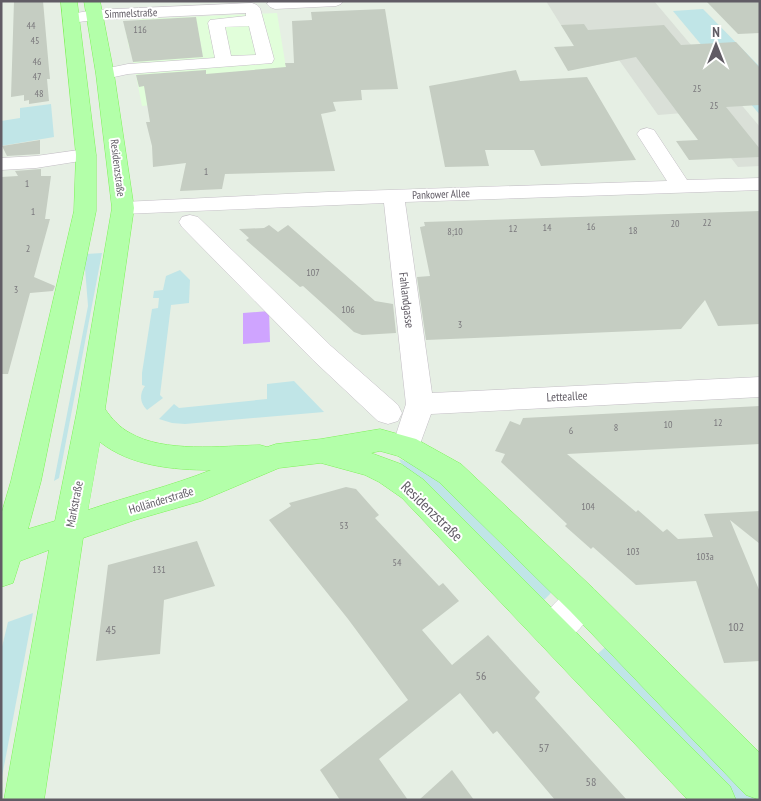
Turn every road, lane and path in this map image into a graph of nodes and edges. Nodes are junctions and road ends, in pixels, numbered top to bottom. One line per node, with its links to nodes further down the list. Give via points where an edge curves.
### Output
1 (336, 1): 2 (street)
2 (275, 4)
3 (93, 8): 4 (street, Simmelstraße); 5 (street, Simmelstraße); 7 (main road, Residenzstraße)
4 (70, 10): 9 (main road)
5 (253, 15): 6 (street, via 216,23); 6 (street, via 266,59)
6 (224, 62): 7 (street, via 128,69)
7 (105, 74): 14 (main road, Residenzstraße)
8 (647, 134): 12 (street)
9 (86, 155): 10 (street); 15 (main road)
10 (1, 164)
11 (760, 184): 12 (street, Pankower Allee)
12 (681, 186): 13 (street, Pankower Allee)
13 (394, 196): 14 (street, Pankower Allee); 18 (street, Fahlandgasse)
14 (123, 208): 15 (main road, Residenzstraße); 19 (main road, Markstraße)
15 (85, 212): 25 (main road, via 26,481)
16 (190, 222): 20 (street, via 322,353)
17 (760, 387): 18 (street, Letteallee)
18 (420, 404): 21 (street)
19 (91, 411): 23 (main road, via 106,431 151,453 193,459); 24 (main road, Markstraße)
20 (388, 413)
21 (406, 447): 22 (main road, via 380,440); 26 (main road, via 450,473)
22 (321, 452): 23 (main road, Holländerstraße); 27 (main road, Residenzstraße, via 372,465 390,473 413,490)
23 (276, 456): 24 (main road, Holländerstraße, via 190,492)
24 (69, 529): 25 (main road, Holländerstraße); 29 (main road, Markstraße)
25 (3, 558)
26 (582, 600): 27 (street); 28 (main road)
27 (552, 632): 30 (main road, Residenzstraße)
28 (760, 780)
29 (24, 800)
30 (716, 800)

